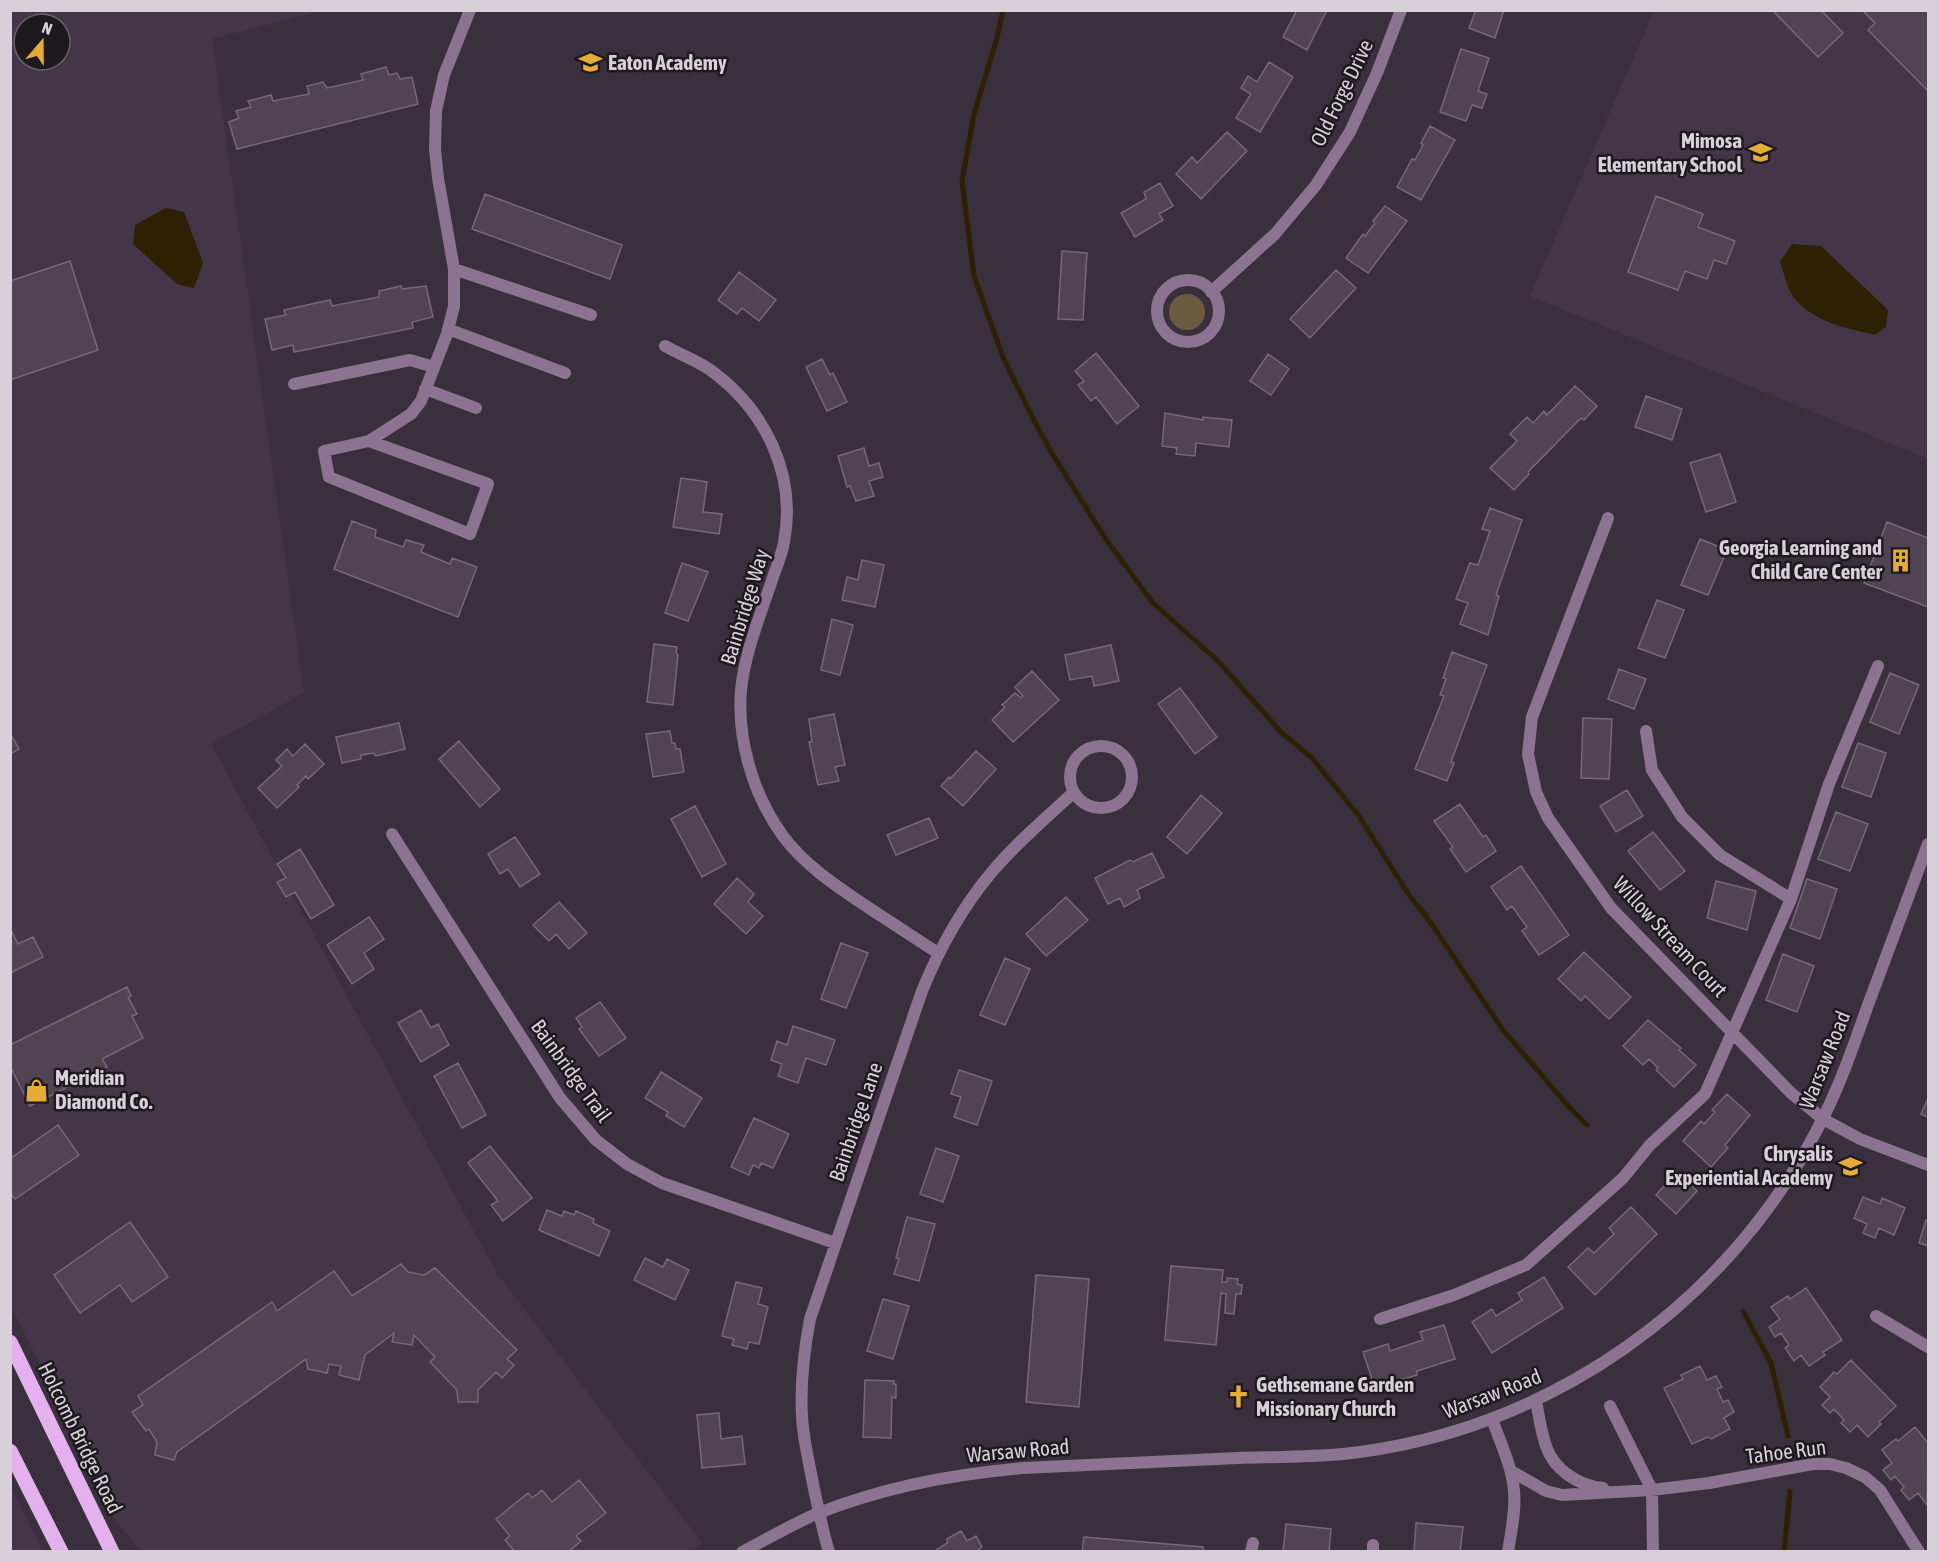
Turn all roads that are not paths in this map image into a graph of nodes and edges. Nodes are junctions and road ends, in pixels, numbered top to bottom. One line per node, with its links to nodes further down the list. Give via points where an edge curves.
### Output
1 (470, 10): 3 (street, via 444,75 436,111 438,178)
2 (1401, 10): 4 (street, Old Forge Drive, via 1350,132 1316,185 1275,234)
3 (454, 269): 5 (street); 6 (street, via 454,306)
4 (1211, 292): 4 (street, via 1188,280 1169,286 1158,303 1159,323 1164,332 1182,342 1202,339 1210,333 1218,315 1218,304)
5 (591, 315)
6 (448, 329): 8 (street); 9 (street)
7 (665, 346): 21 (street, Bainbridge Way, via 708,368 742,398 768,434 784,476 784,544 750,646 741,690 744,745 759,794 783,836 813,868)
8 (434, 367): 10 (street, via 410,360); 11 (street)
9 (565, 373)
10 (294, 384)
11 (426, 389): 12 (street); 13 (street, via 411,414)
12 (476, 408)
13 (369, 441): 13 (street, via 324,451 329,477 470,534 488,484)
14 (1608, 518): 22 (street, Willow Stream Court, via 1533,717 1528,754 1536,792 1548,818 1611,908)
15 (1878, 666): 20 (street, via 1830,784)
16 (1646, 730): 20 (street, via 1652,770 1682,817 1720,855)
17 (1074, 792): 17 (street, via 1070,773 1078,755 1086,749 1115,748 1129,762 1132,783 1128,793 1111,807 1090,806); 21 (street, Bainbridge Lane, via 992,871 962,910)
18 (392, 834): 25 (street, Bainbridge Trail, via 561,1098 596,1140 627,1164 662,1183)
19 (1929, 844): 23 (street, Warsaw Road)
20 (1791, 899): 22 (street)
21 (938, 953): 25 (street, Bainbridge Lane)
22 (1732, 1032): 23 (street, Willow Stream Court, via 1791,1093); 27 (street, via 1705,1094 1650,1145 1623,1178 1526,1265 1454,1295)
23 (1823, 1119): 24 (street, Willow Stream Court, via 1860,1139); 30 (street, Warsaw Road, via 1770,1207 1703,1285 1624,1350)
24 (1929, 1166)
25 (835, 1243): 36 (street, Bainbridge Lane, via 810,1319 801,1384 806,1449)
26 (1876, 1316): 29 (street)
27 (1380, 1319)
28 (10, 1342): 38 (main road, Holcomb Bridge Road)
29 (1929, 1347)
30 (1536, 1401): 32 (street, Warsaw Road); 35 (street, Tahoe Run, via 1546,1448 1570,1477 1600,1488)
31 (1610, 1406): 35 (street)
32 (1492, 1419): 34 (street); 36 (street, Warsaw Road, via 1419,1441 1344,1454 970,1473 895,1488)
33 (10, 1451): 37 (main road)
34 (1510, 1471): 35 (street, Tahoe Run, via 1546,1491 1562,1495); 41 (street, via 1514,1514)
35 (1652, 1490): 42 (street); 43 (street, Tahoe Run, via 1830,1464 1865,1477 1880,1490)
36 (819, 1513): 39 (street, Warsaw Road); 40 (street, Bainbridge Lane)
37 (61, 1551)
38 (112, 1551)
39 (742, 1551)
40 (829, 1551)
41 (1508, 1551)
42 (1653, 1551)
43 (1919, 1551)

